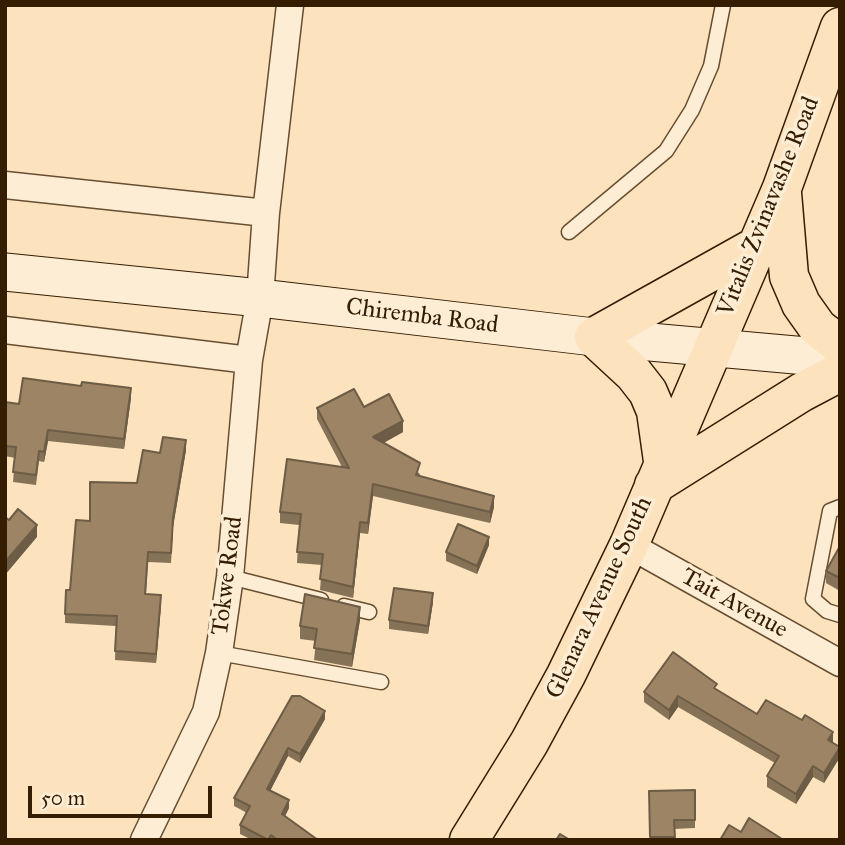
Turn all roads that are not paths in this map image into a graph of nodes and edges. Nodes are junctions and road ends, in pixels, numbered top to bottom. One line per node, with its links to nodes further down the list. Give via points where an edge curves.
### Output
1 (290, 5): 6 (street, Tokwe Road)
2 (723, 5): 7 (lane, via 711,66 692,110 666,151)
3 (840, 27): 5 (main road, Vitalis Zvinavashe Road)
4 (5, 185): 6 (street)
5 (782, 188): 8 (main road, Vitalis Zvinavashe Road); 13 (main road, via 789,276 818,328)
6 (267, 213): 10 (street, Tokwe Road)
7 (569, 232)
8 (757, 246): 12 (main road); 14 (main road, Vitalis Zvinavashe Road)
9 (5, 272): 10 (main road, Chiremba Road)
10 (260, 298): 12 (main road, Chiremba Road); 16 (street, Tokwe Road)
11 (5, 330): 16 (street)
12 (594, 337): 14 (main road, Chiremba Road); 18 (main road, via 648,392 656,411)
13 (840, 345)
14 (713, 347): 15 (main road, Chiremba Road); 18 (main road, Glenara Avenue South)
15 (840, 359)
16 (249, 360): 21 (street, Tokwe Road)
17 (840, 372): 18 (main road)
18 (658, 473): 20 (main road, Glenara Avenue South)
19 (840, 508): 23 (lane, via 831,511 813,599)
20 (629, 545): 25 (street, Tait Avenue); 28 (main road, Glenara Avenue South, via 566,675)
21 (230, 577): 22 (lane); 24 (street, Tokwe Road)
22 (369, 612)
23 (840, 615)
24 (219, 653): 26 (lane); 27 (street, Tokwe Road, via 206,712)
25 (840, 663)
26 (381, 682)
27 (144, 840)
28 (470, 840)

